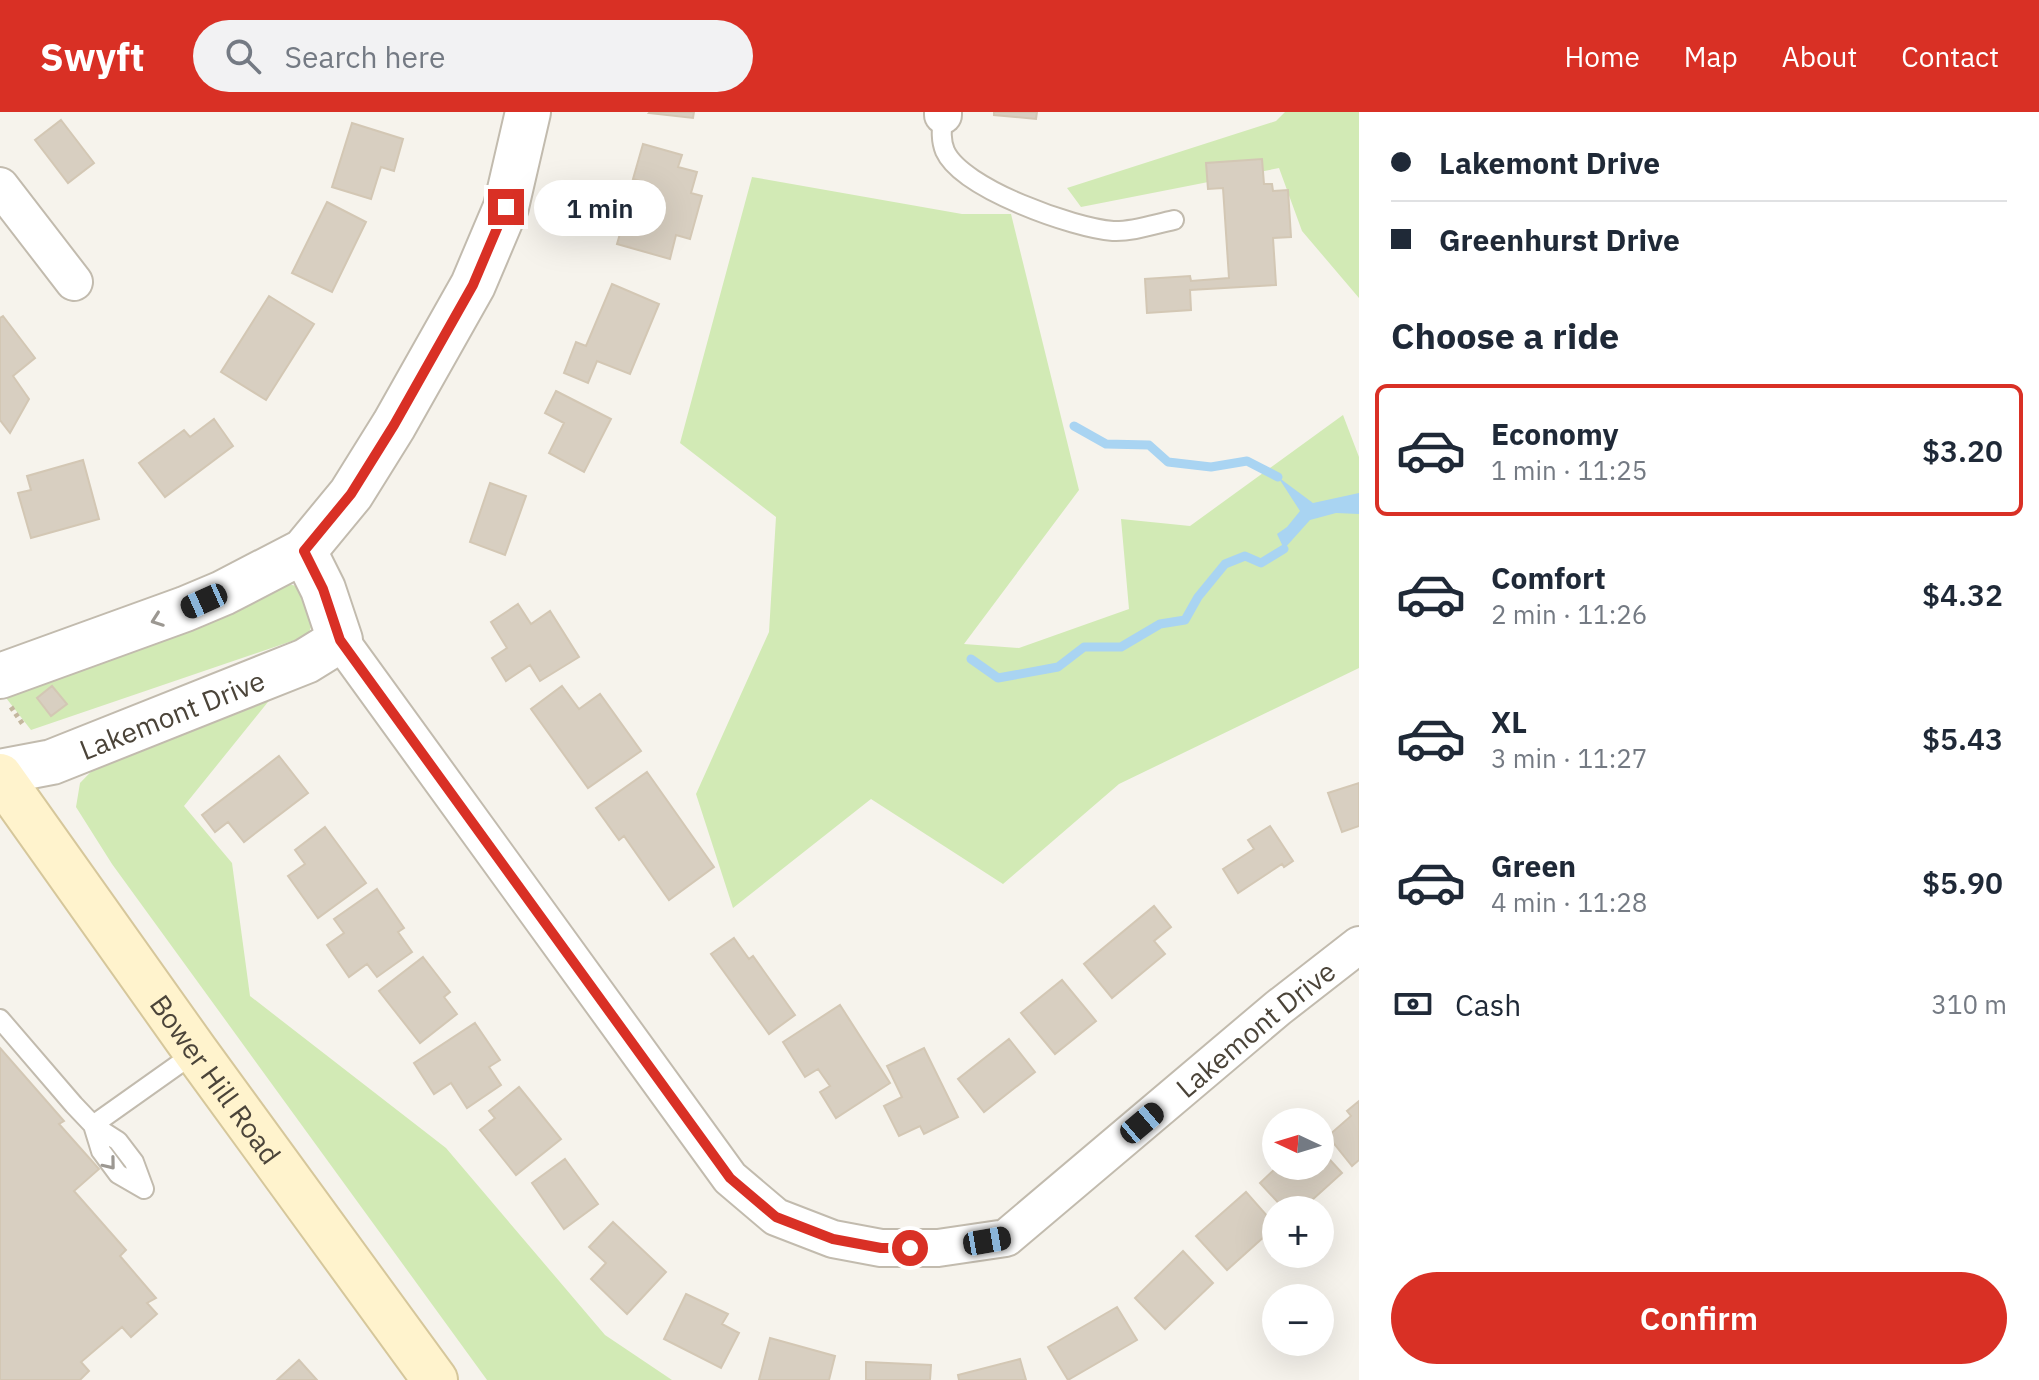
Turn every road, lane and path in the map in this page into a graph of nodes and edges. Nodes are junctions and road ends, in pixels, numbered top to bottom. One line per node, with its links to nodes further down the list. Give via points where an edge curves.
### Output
1 (528, 112): 6 (street, via 506,207 473,285 351,494)
2 (943, 113): 4 (lane, via 945,152 995,194 1097,229 1117,231)
3 (0, 186): 5 (street)
4 (1174, 220)
5 (74, 282)
6 (304, 551): 7 (street, Lakemont Drive); 8 (street, one-way to 8, via 185,609)
7 (340, 640): 9 (street, Lakemont Drive, via 306,661 52,762); 10 (street, Lakemont Drive, via 730,1178 776,1217 833,1239 881,1248 938,1248 1006,1238)
8 (0, 676)
9 (0, 774): 12 (main road, Bower Hill Road)
10 (1359, 945)
11 (0, 1019): 12 (lane, via 93,1125)
12 (196, 1052): 13 (main road, Bower Hill Road)
13 (435, 1380)

